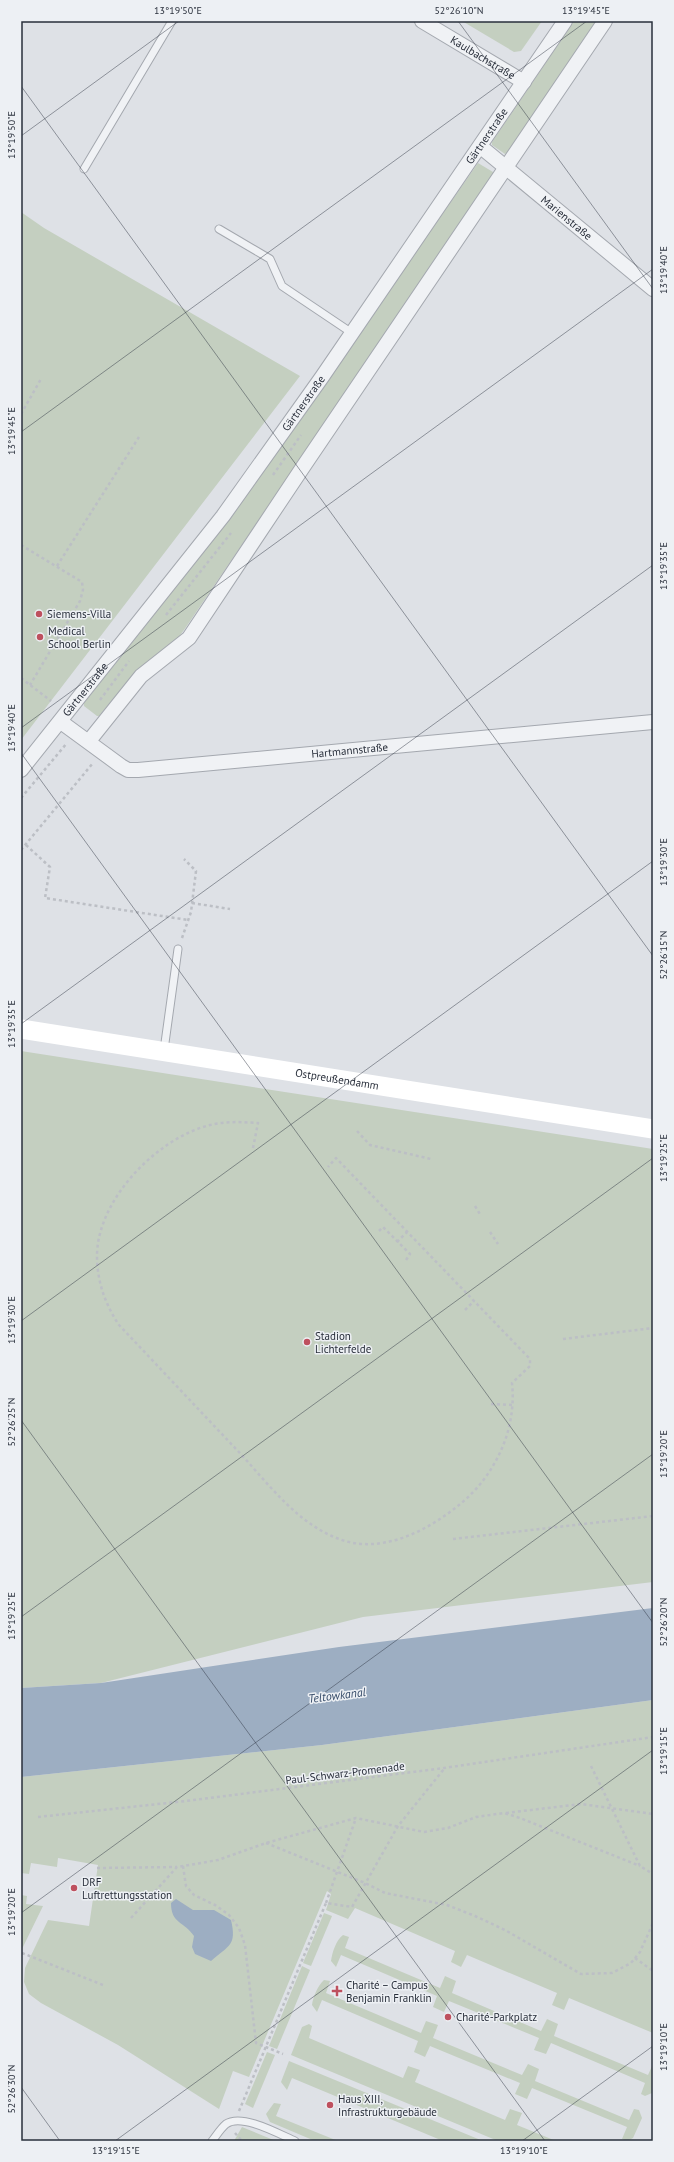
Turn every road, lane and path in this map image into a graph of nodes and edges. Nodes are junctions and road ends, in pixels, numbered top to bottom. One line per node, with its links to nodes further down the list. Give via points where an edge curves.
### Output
1 (172, 21): 8 (lane)
2 (422, 21): 5 (street, Kaulbachstraße)
3 (565, 21): 5 (street, Gärtnerstraße)
4 (605, 21): 7 (street)
5 (524, 82): 6 (street, Gärtnerstraße)
6 (481, 147): 7 (street, Marienstraße); 11 (street, Gärtnerstraße)
7 (507, 167): 10 (street, Marienstraße); 23 (street, via 189,638 141,676)
8 (84, 169)
9 (219, 229): 11 (lane, via 270,259 282,286)
10 (653, 289)
11 (352, 333): 20 (street, Gärtnerstraße, via 223,516)
12 (41, 380): 13 (path)
13 (21, 414)
14 (139, 437): 16 (path)
15 (21, 545): 16 (path)
16 (57, 566): 18 (path, via 82,582 83,590 80,601)
17 (21, 678): 18 (path)
18 (30, 685): 19 (path)
19 (51, 701)
20 (61, 722): 23 (street, Hartmannstraße); 25 (street, Gärtnerstraße)
21 (653, 722): 23 (street, Hartmannstraße, via 138,770 128,770)
22 (70, 739): 26 (path)
23 (89, 742)
24 (97, 758): 27 (path)
25 (21, 770)
26 (21, 798)
27 (26, 845): 28 (path); 32 (path, via 50,867 45,898)
28 (21, 850)
29 (184, 859): 30 (path, via 196,871)
30 (192, 903): 31 (path); 32 (path)
31 (230, 909)
32 (188, 920): 33 (path)
33 (178, 949): 35 (lane)
34 (21, 1029): 35 (street, Ostpreußendamm)
35 (163, 1052): 36 (street, Ostpreußendamm)
36 (653, 1129)
37 (358, 1131): 39 (path, via 370,1145)
38 (253, 1148): 54 (path, via 258,1123 234,1122 209,1125 189,1133 152,1155 132,1175 102,1227 97,1255 98,1275 102,1294 119,1325 300,1517 340,1539 356,1543 398,1540 423,1529 444,1517 477,1489 505,1442)
39 (431, 1159)
40 (328, 1167): 44 (path, via 336,1158)
41 (475, 1206): 42 (path)
42 (481, 1216)
43 (379, 1231): 46 (path, via 383,1227)
44 (407, 1232): 46 (path); 49 (path)
45 (490, 1232): 47 (path)
46 (397, 1242): 48 (path, via 411,1256)
47 (498, 1244)
48 (406, 1260)
49 (474, 1301): 50 (path); 54 (path, via 530,1359 530,1366 512,1383)
50 (466, 1310)
51 (653, 1328): 52 (path)
52 (563, 1339)
53 (492, 1404): 54 (path)
54 (512, 1405)
55 (653, 1516): 56 (path)
56 (453, 1539)
57 (653, 1737): 59 (path, Paul-Schwarz-Promenade)
58 (591, 1766): 60 (path)
59 (444, 1768): 63 (path, Paul-Schwarz-Promenade); 65 (path)
60 (612, 1809): 61 (path, via 581,1804); 62 (path); 69 (path)
61 (504, 1813): 65 (path, via 476,1817 448,1828 424,1832); 69 (path)
62 (653, 1814)
63 (38, 1817)
64 (356, 1818): 65 (path); 66 (path); 71 (path)
65 (398, 1826): 73 (path)
66 (266, 1843): 68 (path, via 218,1860); 71 (path)
67 (177, 1866): 68 (path); 70 (path); 75 (path)
68 (183, 1866): 81 (path, via 186,1886 194,1895 229,1915 239,1928 245,1945 256,2043)
69 (640, 1866): 72 (path)
70 (98, 1868)
71 (337, 1872): 73 (path); 74 (path)
72 (653, 1874)
73 (365, 1883): 74 (path, via 352,1908); 78 (path, via 385,1893 447,1905 475,1916 505,1930 581,1974 612,1973 631,1964)
74 (326, 1903): 81 (path)
75 (131, 1918)
76 (653, 1923): 78 (path)
77 (22, 1953): 80 (path)
78 (635, 1958): 79 (path)
79 (653, 1972)
80 (103, 1985)
81 (266, 2047): 82 (path); 83 (path)
82 (283, 2054)
83 (235, 2122): 84 (lane, via 226,2124); 85 (lane, via 254,2123)
84 (212, 2141)
85 (295, 2141)

